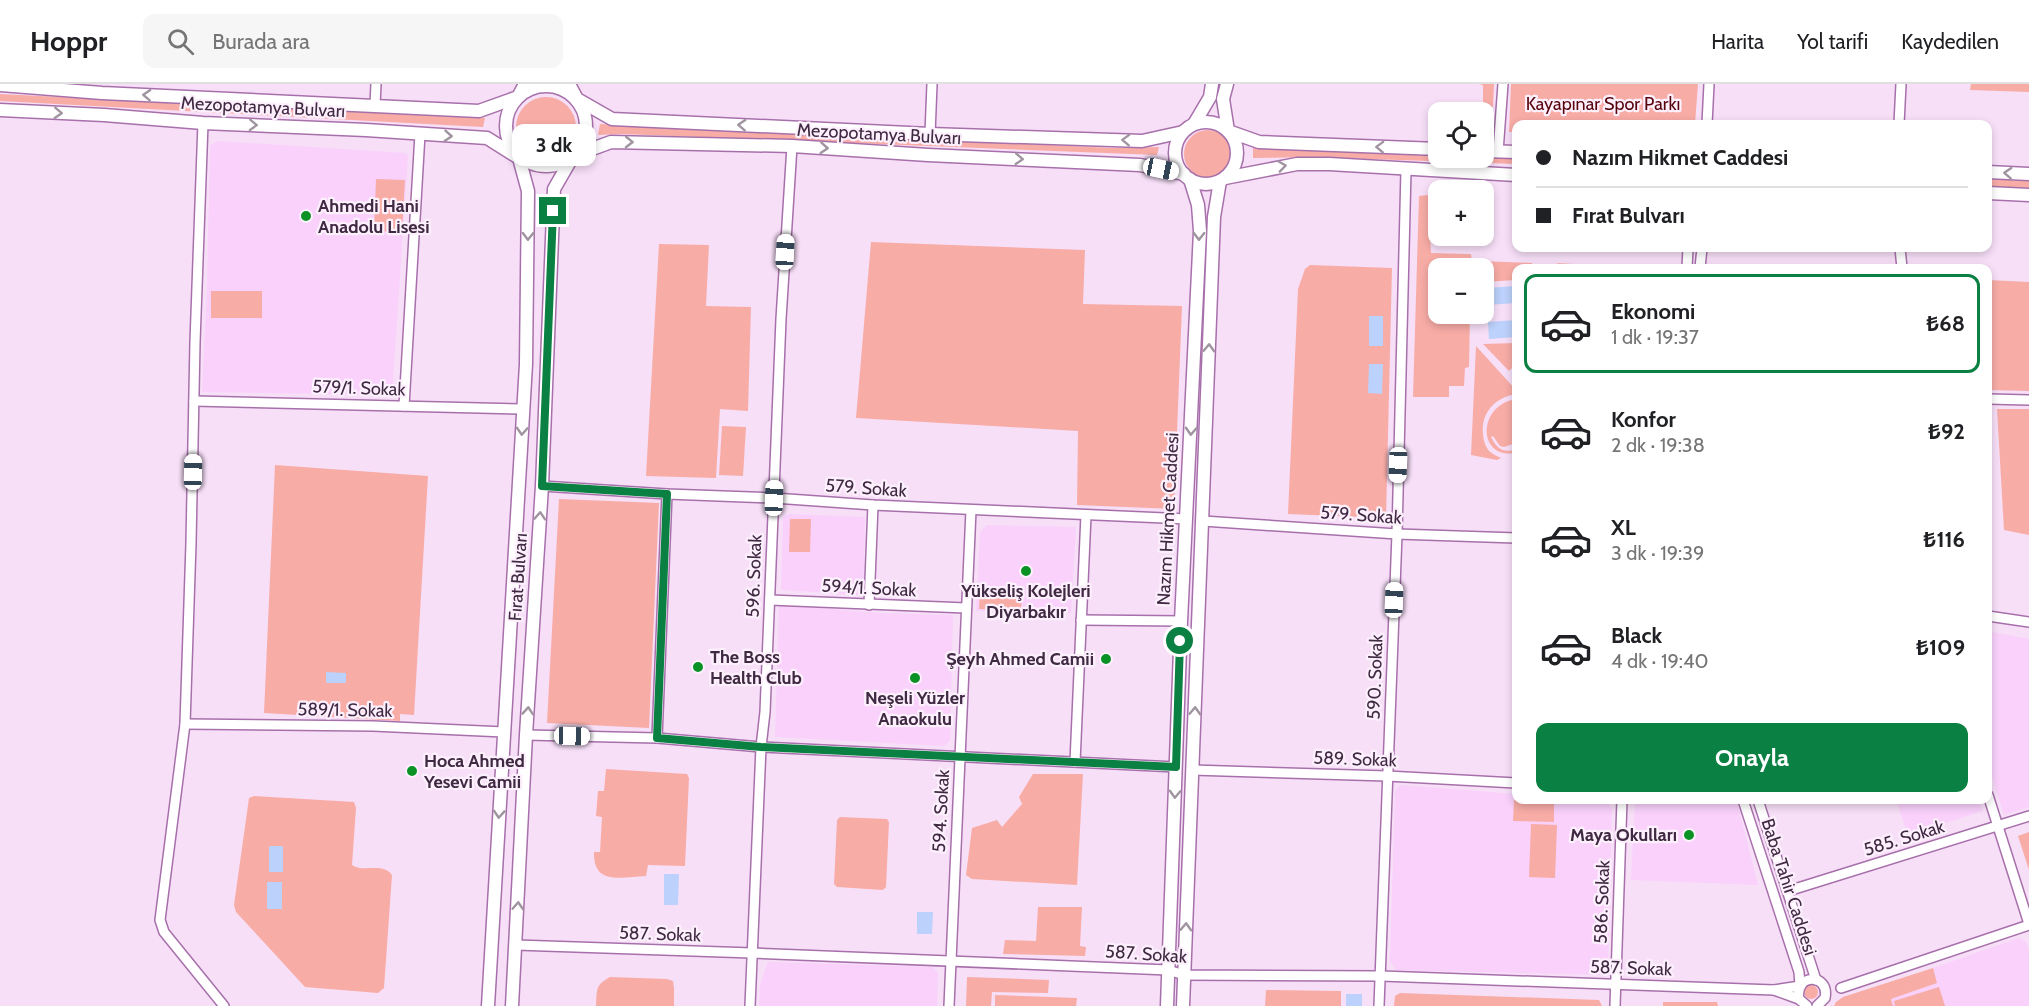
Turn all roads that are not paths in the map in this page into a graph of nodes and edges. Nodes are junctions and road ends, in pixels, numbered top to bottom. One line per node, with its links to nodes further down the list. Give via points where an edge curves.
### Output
1 (376, 84): 14 (street)
2 (525, 84): 12 (main road)
3 (568, 84): 13 (main road)
4 (932, 84): 22 (street)
5 (1212, 84): 19 (main road, via 1210,97)
6 (1227, 84): 20 (main road, via 1223,99)
7 (1503, 84): 26 (street)
8 (1709, 84): 16 (street)
9 (1901, 84): 17 (street)
10 (0, 85): 11 (main road, Mezopotamya Bulvarı)
11 (103, 89): 14 (main road, Mezopotamya Bulvarı, one-way to 11)
12 (518, 97): 13 (main road, via 528,90 553,86); 14 (main road, Mezopotamya Bulvarı, via 479,111); 29 (main road, via 510,107 506,127 510,146)
13 (577, 99): 22 (main road, Mezopotamya Bulvarı, one-way to 13, via 612,119); 28 (main road, via 586,121 586,134)
14 (375, 105)
15 (0, 110): 18 (main road, Mezopotamya Bulvarı, one-way to 18)
16 (1707, 120)
17 (1899, 120)
18 (203, 123): 21 (main road, Mezopotamya Bulvarı, one-way to 21); 40 (street)
19 (1189, 128): 20 (main road, via 1212,122); 22 (main road, Mezopotamya Bulvarı, one-way to 22, via 1142,141); 34 (main road, via 1175,153)
20 (1228, 131): 24 (main road, one-way to 20, via 1259,142); 35 (main road, via 1235,141 1237,155 1233,169)
21 (420, 134): 29 (main road, Mezopotamya Bulvarı, one-way to 29, via 487,138); 41 (street)
22 (930, 134)
23 (792, 146): 28 (main road, Mezopotamya Bulvarı, one-way to 23, via 611,142); 34 (main road, Mezopotamya Bulvarı, one-way to 34, via 1140,165); 45 (street, 596. Sokak)
24 (1428, 149)
25 (1494, 152): 26 (main road)
26 (1498, 152): 27 (main road)
27 (1512, 152)
28 (573, 156): 29 (main road, via 564,163 541,167); 43 (main road, Fırat Bulvarı, via 554,189)
29 (519, 158): 42 (main road, Fırat Bulvarı, one-way to 42, via 528,191)
30 (1407, 170): 33 (main road); 35 (main road, one-way to 30, via 1297,164); 51 (street, 590. Sokak)
31 (1992, 172): 32 (main road, one-way to 31)
32 (2029, 174)
33 (1512, 175)
34 (1187, 177): 35 (main road, via 1202,184); 49 (main road, Nazım Hikmet Caddesi, one-way to 49, via 1198,205 1200,231)
35 (1223, 179): 50 (main road, Nazım Hikmet Caddesi, one-way to 35, via 1214,217)
36 (1992, 193): 37 (main road)
37 (2029, 195)
38 (1992, 399): 39 (street)
39 (2029, 400)
40 (194, 401): 41 (street, 579/1. Sokak); 60 (street)
41 (404, 406): 42 (street, 579/1. Sokak)
42 (522, 410): 61 (main road, Fırat Bulvarı, one-way to 61)
43 (542, 486): 44 (street, 579. Sokak); 62 (main road, Fırat Bulvarı, one-way to 43)
44 (667, 494): 45 (street, 579. Sokak); 63 (street)
45 (774, 498): 46 (street, 579. Sokak); 53 (street, 596. Sokak)
46 (873, 505): 47 (street, 579. Sokak); 54 (street)
47 (970, 510): 48 (street, 579. Sokak); 55 (street, 594. Sokak)
48 (1086, 515): 49 (street, 579. Sokak); 57 (street)
49 (1187, 519): 58 (main road, Nazım Hikmet Caddesi)
50 (1203, 521): 51 (street, 579. Sokak); 68 (main road, Nazım Hikmet Caddesi, one-way to 50)
51 (1397, 534): 52 (street, 579. Sokak); 69 (street, 590. Sokak)
52 (1512, 538)
53 (770, 600): 54 (street, 594/1. Sokak); 64 (street, 596. Sokak)
54 (869, 605): 55 (street, 594/1. Sokak)
55 (966, 608): 65 (street, 594. Sokak)
56 (1992, 617): 59 (street)
57 (1081, 620): 58 (street); 66 (street)
58 (1181, 621): 67 (main road, Nazım Hikmet Caddesi)
59 (2029, 622)
60 (185, 724): 61 (street, 589/1. Sokak); 92 (street, via 160,920 164,932)
61 (504, 732): 93 (main road, Fırat Bulvarı, one-way to 93)
62 (526, 735): 63 (street); 79 (main road, Fırat Bulvarı, one-way to 62)
63 (657, 738): 64 (street)
64 (761, 747): 65 (street); 80 (street, 596. Sokak)
65 (960, 755): 66 (street); 81 (street, 594. Sokak)
66 (1075, 762): 67 (street)
67 (1176, 767): 82 (main road, Nazım Hikmet Caddesi, one-way to 82)
68 (1192, 770): 69 (street, 589. Sokak); 83 (main road, Nazım Hikmet Caddesi, one-way to 68)
69 (1388, 776): 70 (street, 589. Sokak); 84 (street, 590. Sokak)
70 (1512, 783)
71 (1622, 804): 86 (street, 586. Sokak)
72 (1744, 804): 87 (street, Baba Tahir Caddesi, via 1799,972)
73 (1759, 804): 77 (street, Baba Tahir Caddesi)
74 (1991, 804): 76 (street)
75 (2029, 816): 76 (street, 585. Sokak)
76 (1998, 826): 77 (street, 585. Sokak); 78 (street)
77 (1788, 891): 85 (street, Baba Tahir Caddesi, via 1811,967)
78 (2029, 925): 88 (street)
79 (516, 945): 80 (street, 587. Sokak); 94 (main road, Fırat Bulvarı)
80 (752, 952): 81 (street, 587. Sokak); 95 (street, 596. Sokak)
81 (951, 960): 82 (street, 587. Sokak); 96 (street, 594. Sokak)
82 (1168, 970): 83 (street, 587. Sokak); 97 (main road, Nazım Hikmet Caddesi)
83 (1184, 975): 84 (street, 587. Sokak); 98 (main road, Nazım Hikmet Caddesi)
84 (1381, 976): 86 (street, 587. Sokak); 99 (street, 590. Sokak)
85 (1820, 982): 87 (street, via 1808,980); 88 (street); 90 (street, Baba Tahir Caddesi)
86 (1616, 983): 89 (street, 587. Sokak); 100 (street, 586. Sokak)
87 (1800, 986): 89 (street); 91 (street, Baba Tahir Caddesi)
88 (1840, 988): 90 (street)
89 (1774, 990): 91 (street)
90 (1825, 1002): 101 (street)
91 (1804, 1004)
92 (224, 1006)
93 (488, 1006)
94 (512, 1006)
95 (750, 1006)
96 (949, 1006)
97 (1167, 1006)
98 (1183, 1006)
99 (1379, 1006)
100 (1615, 1006)
101 (1817, 1006)

